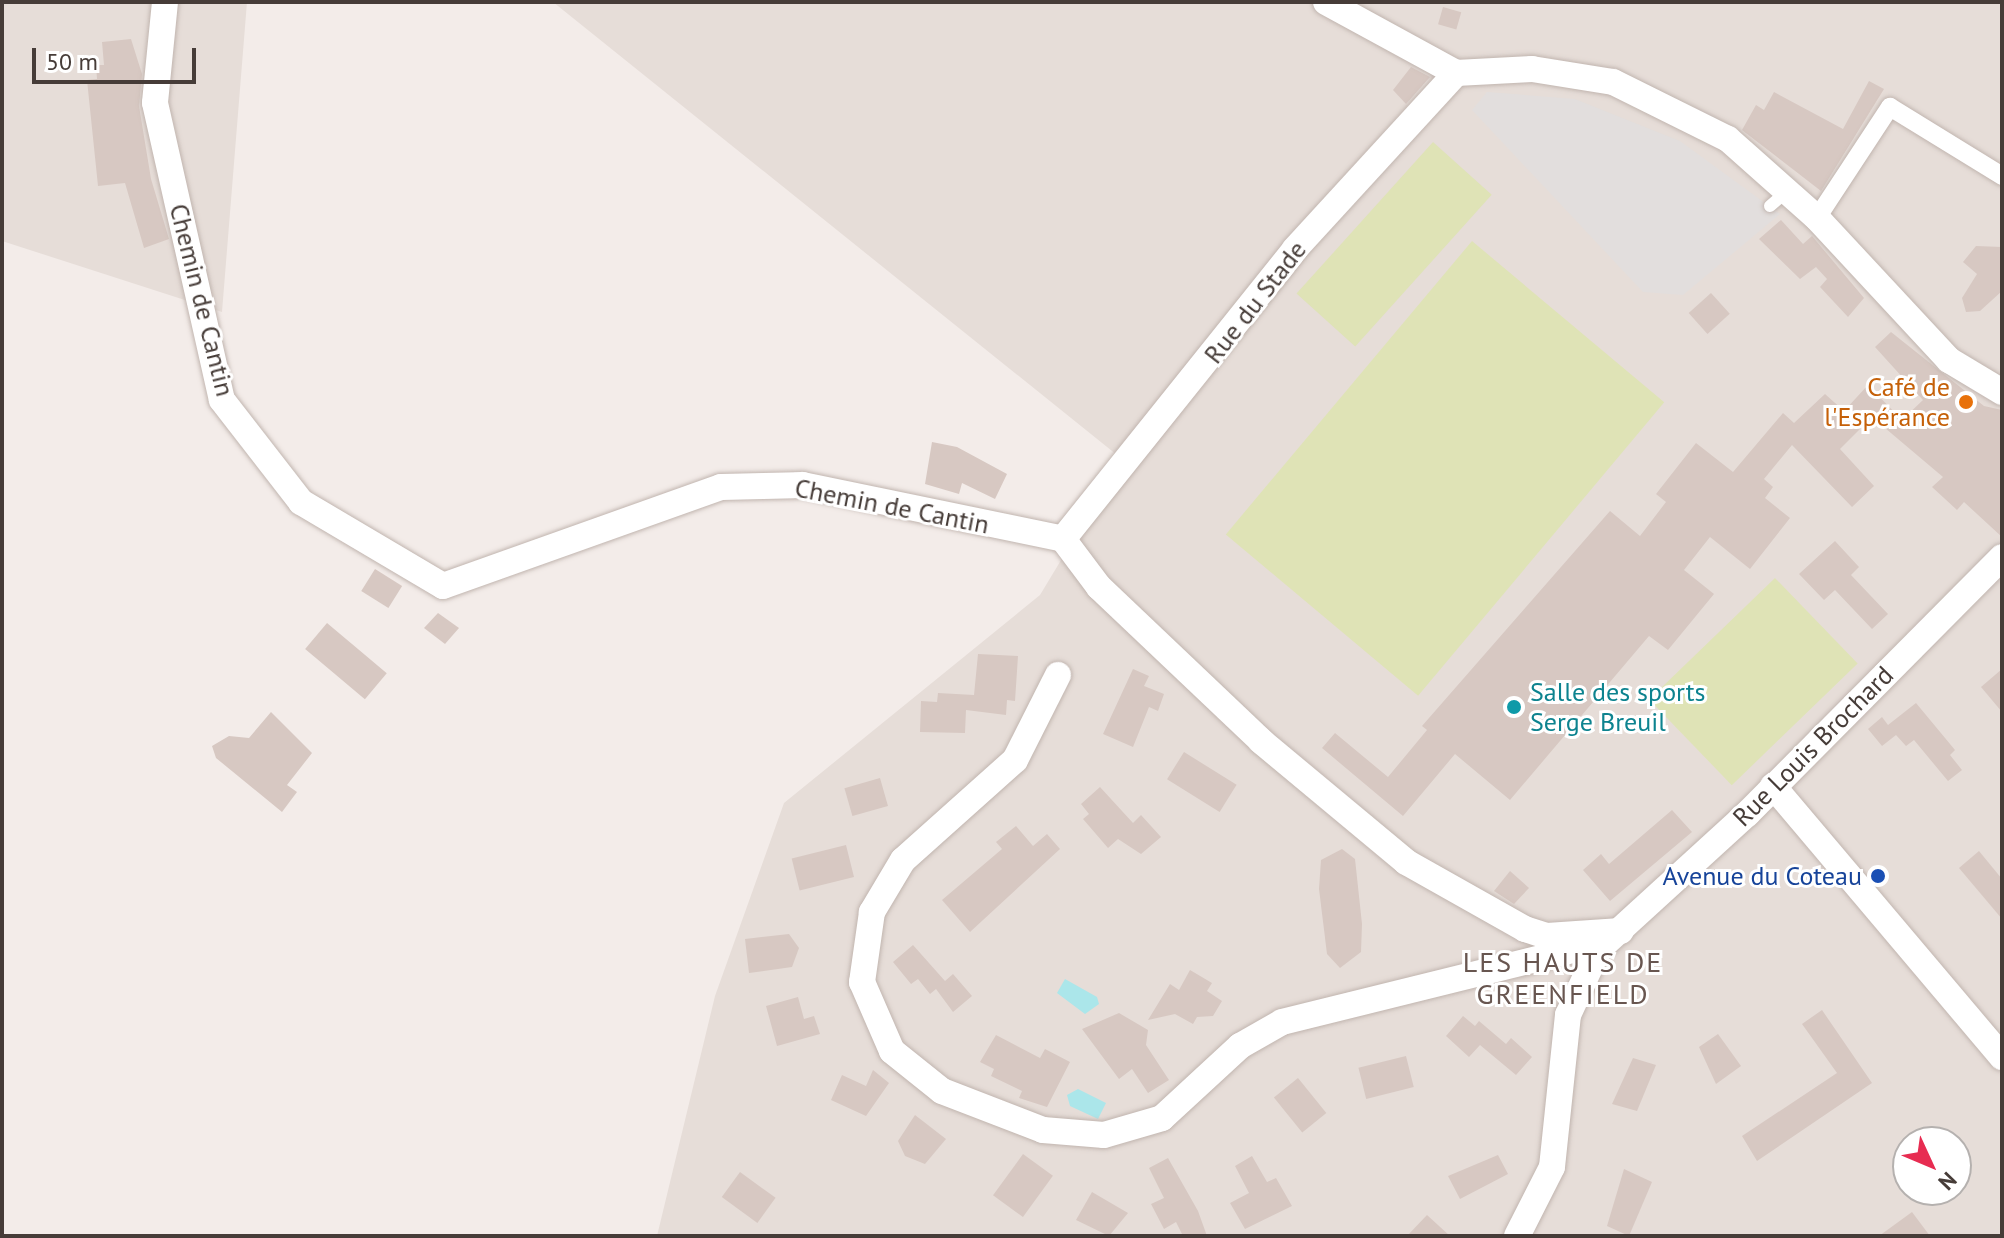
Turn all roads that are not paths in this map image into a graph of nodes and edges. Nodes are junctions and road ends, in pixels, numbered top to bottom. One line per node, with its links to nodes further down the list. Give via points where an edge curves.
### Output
1 (165, 2): 7 (street, Chemin de Cantin, via 155,103 222,400 301,502 443,586 721,487 803,485)
2 (1326, 2): 3 (street)
3 (1456, 73): 5 (street, via 1532,69 1613,82 1728,139 1778,198); 7 (street, Rue du Stade, via 1295,249)
4 (2002, 176): 5 (street, via 1890,107)
5 (1817, 218): 6 (street, via 1949,360)
6 (2002, 392)
7 (1063, 539): 11 (street, via 1099,587 1261,741 1406,862 1525,929 1547,936)
8 (2002, 557): 10 (street, Rue Louis Brochard)
9 (1058, 675): 11 (street, via 1015,760 903,860 872,912 862,982 892,1051 942,1091 1043,1130 1104,1135 1162,1118 1240,1046 1282,1022 1586,948)
10 (1773, 786): 11 (street, Rue Louis Brochard); 12 (street)
11 (1621, 931): 13 (street, Rue Louis Brochard, via 1598,950 1575,993 1552,1167)
12 (2002, 1057)
13 (1517, 1236)

